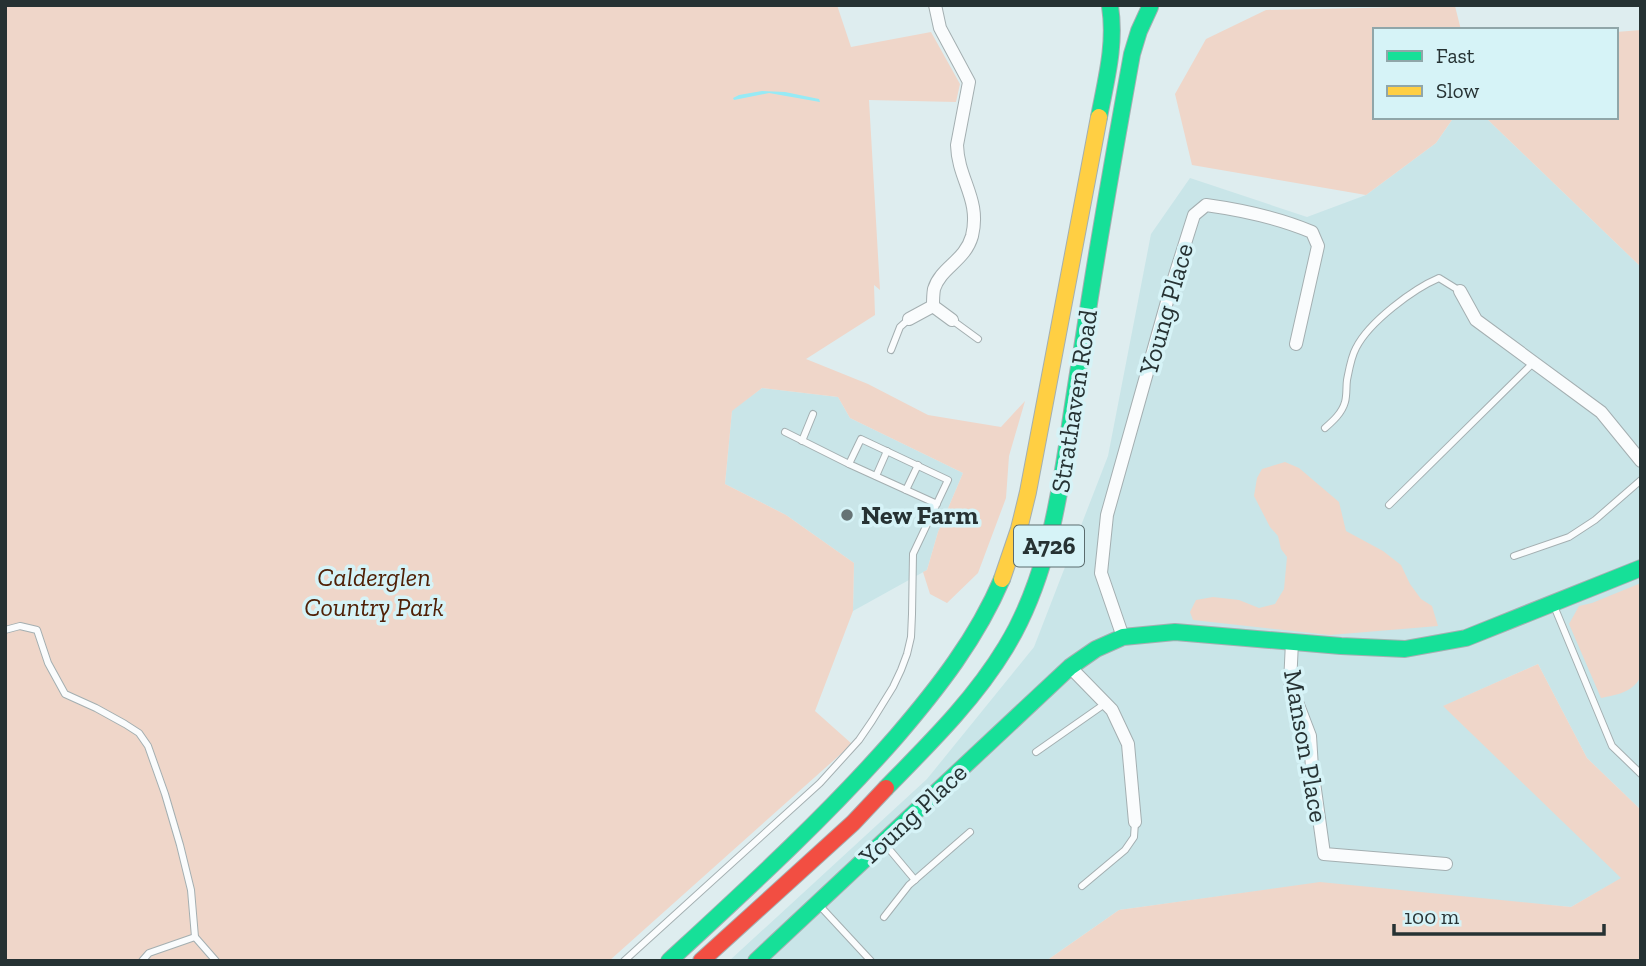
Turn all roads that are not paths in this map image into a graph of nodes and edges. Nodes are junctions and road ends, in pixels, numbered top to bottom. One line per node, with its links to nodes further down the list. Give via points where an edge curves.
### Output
1 (935, 5): 5 (street, via 940,28 969,82 957,145 975,221 963,255 938,280)
2 (1109, 6): 3 (main road, A726); 47 (main road, Strathaven Road / A726, via 1112,47 1033,466 1020,531 996,594 953,667 879,757 804,835)
3 (1141, 9): 48 (main road, Strathaven Road / A726, via 1100,230 1057,510 1026,608 990,672 931,742 853,824)
4 (1460, 291): 11 (street, via 1476,320); 13 (lane, via 1439,278 1422,285 1370,329 1355,349 1345,402)
5 (933, 306): 6 (street); 7 (street)
6 (909, 319): 10 (lane, via 900,327)
7 (952, 320): 8 (lane)
8 (978, 339)
9 (1296, 344): 29 (street, Young Place, via 1318,246 1312,232 1206,205 1194,215 1189,230 1107,514 1101,573)
10 (891, 350)
11 (1533, 363): 17 (street, via 1601,412); 24 (lane)
12 (813, 414): 15 (lane)
13 (1325, 428)
14 (785, 432): 15 (lane)
15 (802, 440): 18 (lane)
16 (887, 451): 18 (lane, via 861,439); 19 (lane); 20 (lane)
17 (1641, 461)
18 (849, 464): 20 (lane)
19 (918, 465): 22 (lane); 23 (lane, via 948,480)
20 (876, 476): 22 (lane)
21 (1641, 480): 25 (lane, via 1569,537)
22 (906, 490): 23 (lane)
23 (937, 504): 46 (lane, via 913,554 911,636 906,654 893,687 866,731 820,783)
24 (1389, 505)
25 (1514, 556)
26 (1641, 568): 27 (main road, Young Place)
27 (1553, 604): 30 (main road, Young Place, via 1466,638 1405,649); 34 (lane, via 1612,746)
28 (5, 630): 43 (lane, via 20,625 37,630 65,694 125,724 148,746 183,856)
29 (1123, 637): 30 (main road, Young Place, via 1175,632); 31 (main road, Young Place)
30 (1292, 642): 38 (street, Manson Place, via 1290,684 1310,736 1324,854)
31 (1070, 667): 32 (street); 37 (main road, Young Place)
32 (1106, 703): 33 (lane); 35 (street, via 1128,744)
33 (1036, 752)
34 (1641, 774)
35 (1135, 822): 40 (lane, via 1134,837 1125,850)
36 (970, 832): 39 (lane)
37 (883, 842): 39 (lane); 41 (main road, Young Place)
38 (1446, 864)
39 (915, 880): 42 (lane)
40 (1082, 886)
41 (818, 903): 49 (main road, Young Place); 50 (lane)
42 (884, 916)
43 (195, 937): 44 (lane, via 149,953); 45 (lane)
44 (142, 961)
45 (216, 961)
46 (624, 961)
47 (669, 961)
48 (701, 961)
49 (756, 961)
50 (871, 961)

